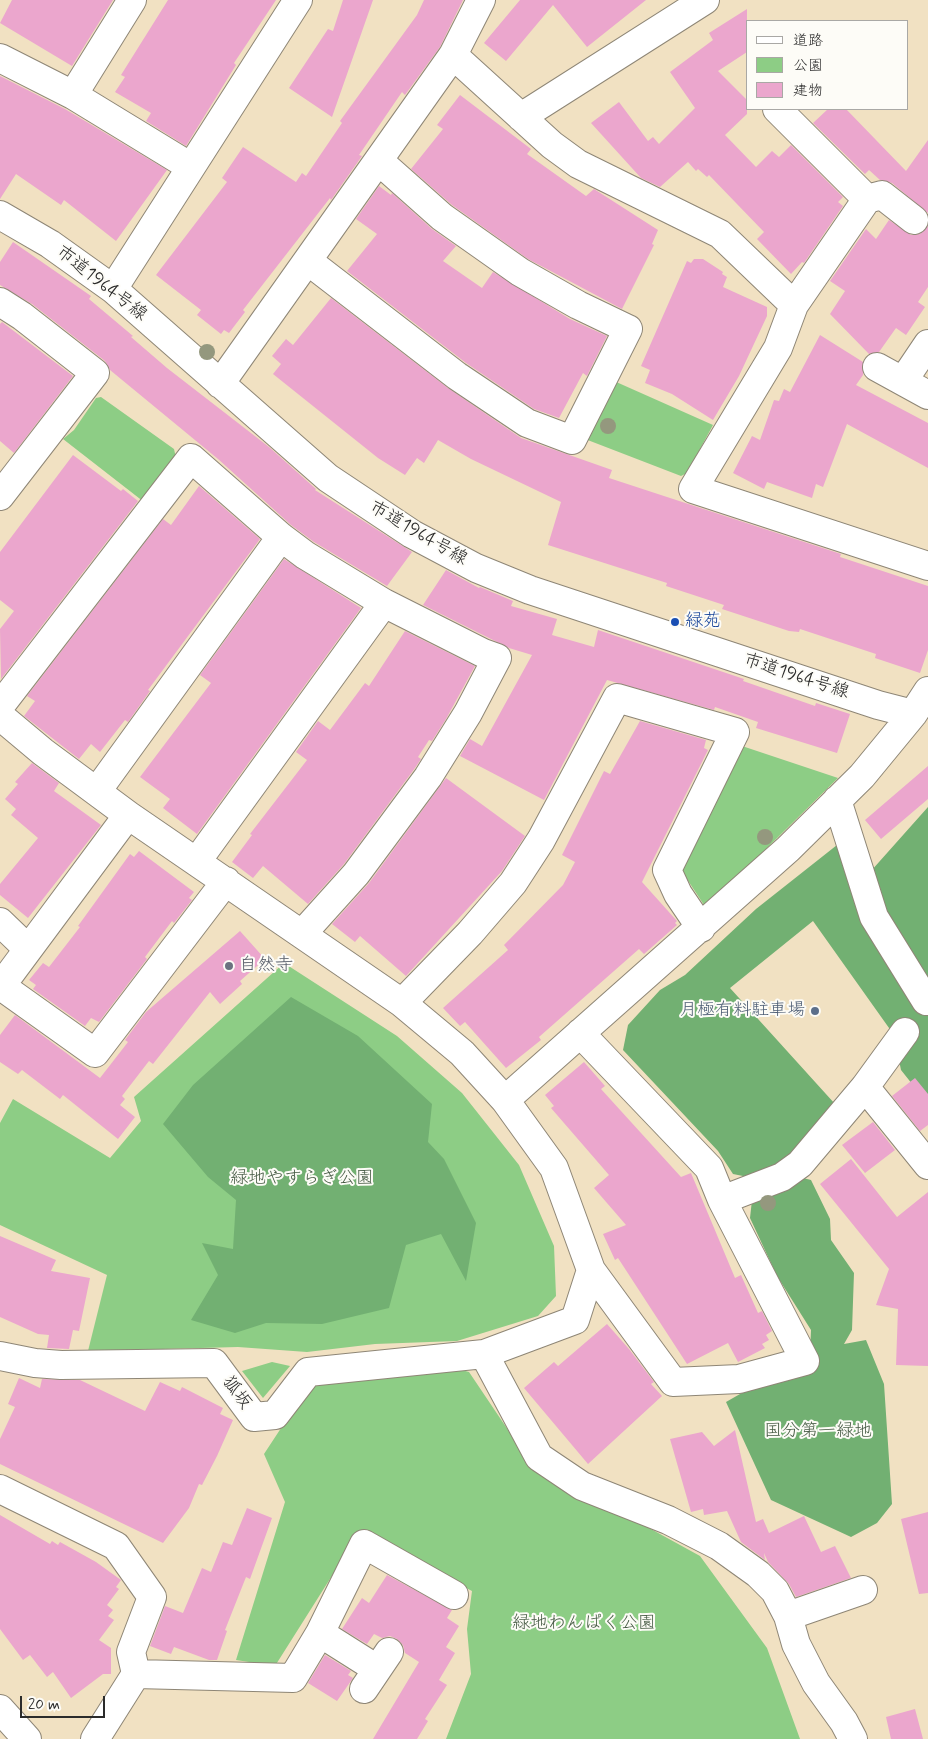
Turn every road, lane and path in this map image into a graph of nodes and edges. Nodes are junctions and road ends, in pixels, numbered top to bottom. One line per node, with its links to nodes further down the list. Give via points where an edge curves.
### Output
1 (132, 0): 7 (street)
2 (298, 0): 11 (street)
3 (481, 0): 5 (street)
4 (705, 0): 9 (street)
5 (453, 55): 9 (street); 10 (street)
6 (0, 58): 7 (street)
7 (73, 95): 11 (street)
8 (778, 110): 12 (street)
9 (521, 117): 18 (street, via 578,164 720,234)
10 (379, 161): 15 (street); 15 (street, via 442,217 520,272 628,329 572,440 527,423 456,376)
11 (191, 167): 16 (street)
12 (867, 199): 14 (street, via 882,195); 18 (street)
13 (0, 215): 16 (street, 市道1964号線, via 50,244)
14 (914, 220)
15 (308, 261): 22 (street)
16 (113, 289): 22 (street, 市道1964号線)
17 (0, 302): 24 (street, via 95,373)
18 (794, 305): 27 (street, via 778,348 693,489)
19 (928, 344): 21 (street)
20 (877, 367): 21 (street)
21 (902, 381): 23 (street)
22 (220, 384): 29 (street, 市道1964号線, via 328,478 412,534 476,568 530,590 878,705)
23 (928, 396)
24 (9, 464): 25 (street)
25 (0, 496)
26 (281, 537): 28 (street); 30 (street, via 191,458); 32 (street)
27 (928, 566)
28 (384, 603): 35 (street); 39 (street, via 497,658 468,713 428,777 356,874)
29 (923, 701): 33 (street, via 862,776)
30 (0, 706)
31 (0, 716): 32 (street)
32 (97, 791): 34 (street)
33 (837, 800): 38 (street); 41 (street, via 874,917)
34 (128, 815): 35 (street); 40 (street)
35 (198, 861): 36 (street)
36 (226, 881): 39 (street); 40 (street, via 95,1053 2,986)
37 (0, 922): 40 (street)
38 (701, 928): 42 (street, via 678,894 667,870 735,732 617,698 541,840 513,883 470,933); 44 (street)
39 (302, 934): 42 (street)
40 (28, 949)
41 (926, 1001)
42 (402, 1002): 46 (street, via 462,1053)
43 (904, 1032): 45 (street)
44 (580, 1033): 46 (street); 48 (street, via 709,1168)
45 (864, 1087): 47 (street); 48 (street, via 800,1164 782,1177)
46 (505, 1100): 49 (street, via 554,1168)
47 (928, 1165)
48 (722, 1200): 49 (street, via 805,1361 739,1379 673,1382)
49 (591, 1270): 50 (street, 狐坂, via 574,1320)
50 (484, 1354): 51 (street, 狐坂, via 308,1372 275,1415 254,1417 214,1363 61,1365); 55 (street, via 539,1457 582,1486 668,1520 720,1546 775,1591)
51 (0, 1356)
52 (0, 1489): 58 (street, via 116,1546 152,1597 131,1652)
53 (863, 1590): 55 (street)
54 (454, 1595): 56 (street, via 364,1544)
55 (788, 1616): 62 (street, via 796,1644 816,1683)
56 (320, 1633): 57 (street); 58 (street, via 293,1678)
57 (376, 1670)
58 (136, 1674): 61 (street)
59 (0, 1709): 60 (street)
60 (27, 1739)
61 (95, 1739)
62 (853, 1739)

